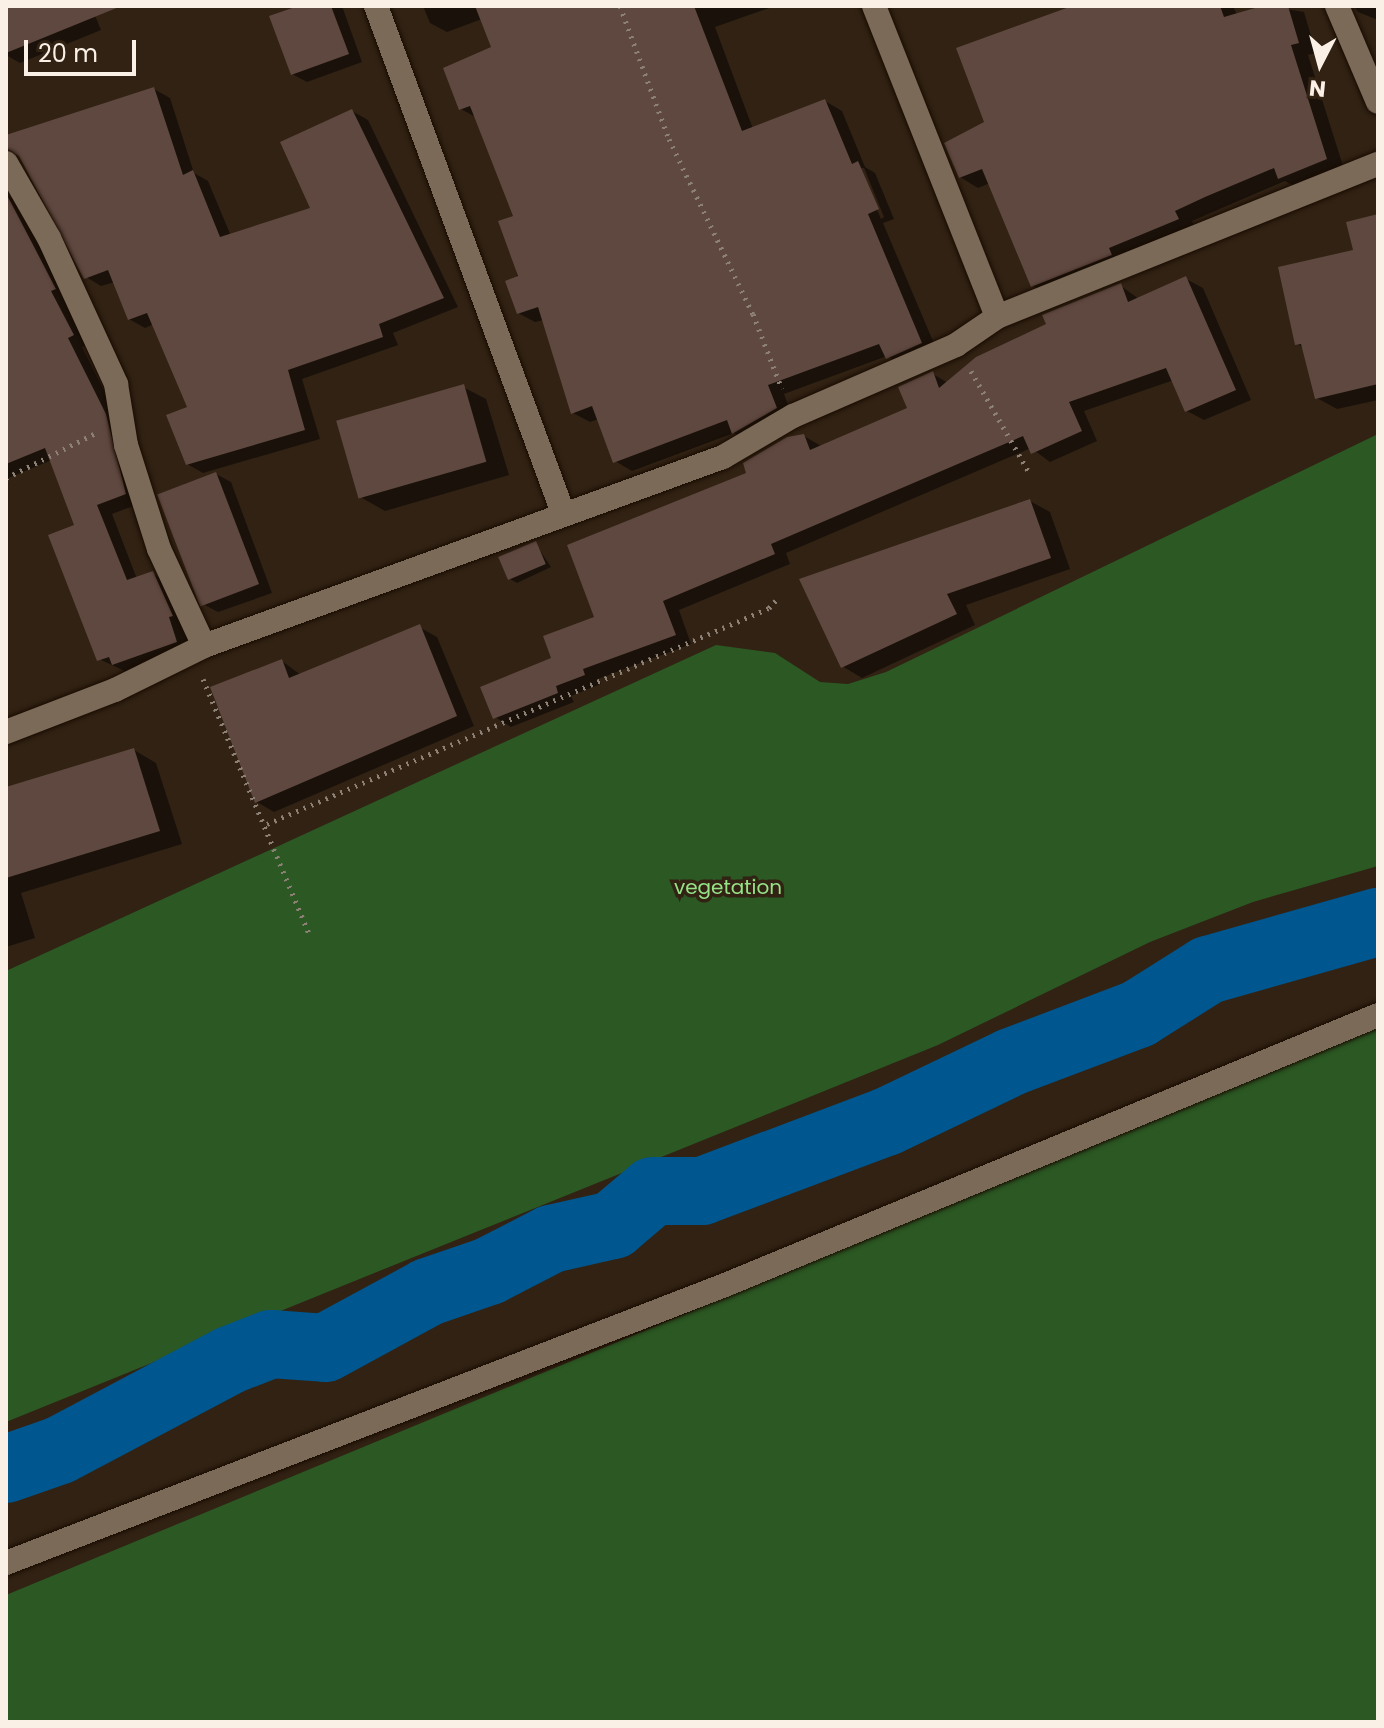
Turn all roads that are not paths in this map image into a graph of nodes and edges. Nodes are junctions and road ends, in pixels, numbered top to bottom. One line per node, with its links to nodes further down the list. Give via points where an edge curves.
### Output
1 (376, 6): 8 (street)
2 (874, 6): 7 (street)
3 (1337, 6): 4 (street)
4 (1378, 102)
5 (6, 163): 9 (street, via 49,238 116,384 159,549)
6 (1378, 164): 7 (street)
7 (997, 317): 8 (street, via 956,345 793,416 723,457)
8 (563, 513): 9 (street)
9 (198, 649): 10 (street, via 115,690)
10 (6, 732)
11 (1378, 1015): 12 (street, via 725,1285)
12 (6, 1563)

